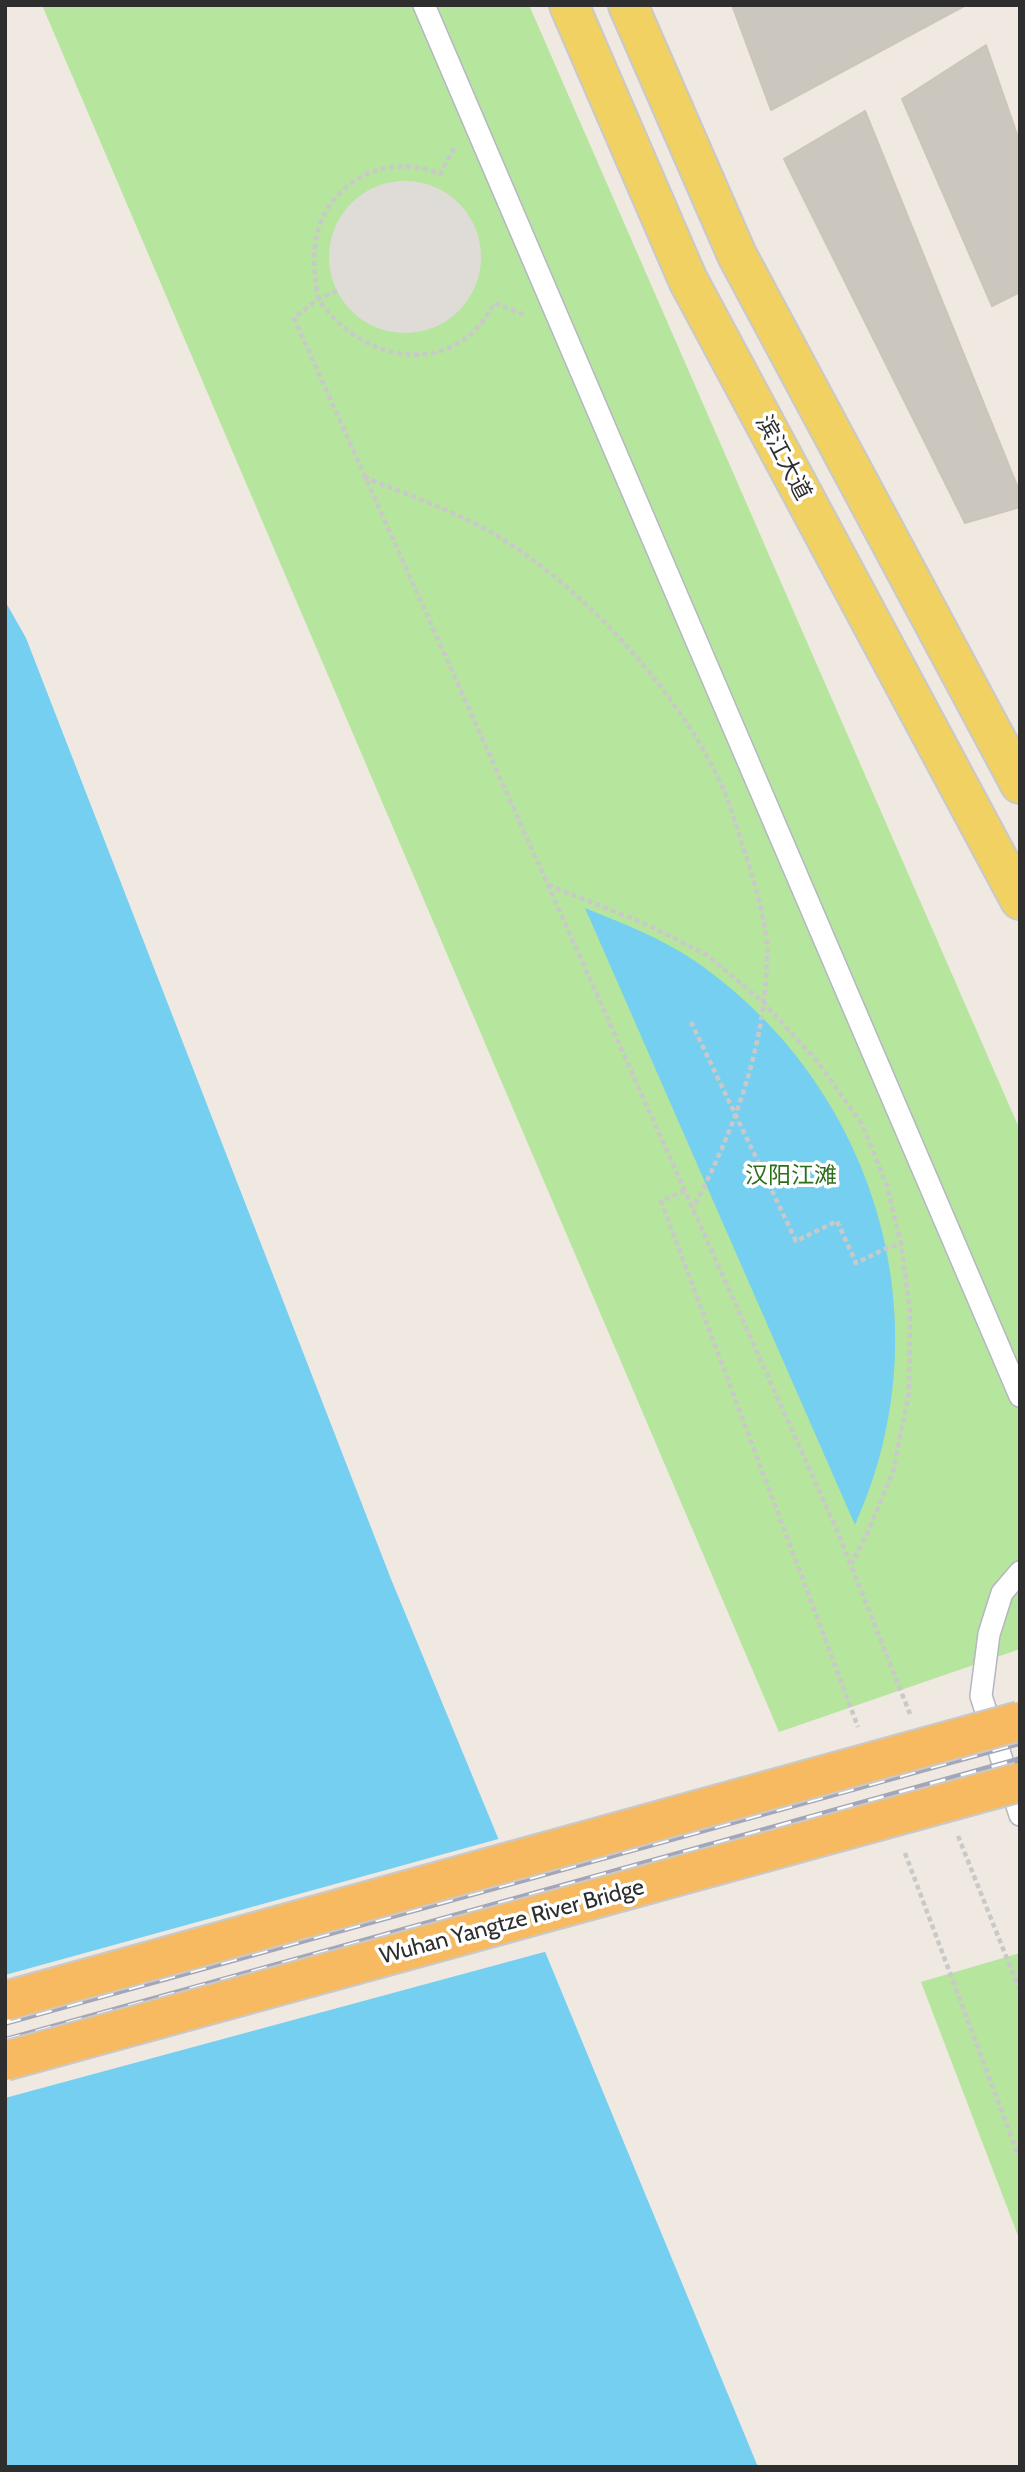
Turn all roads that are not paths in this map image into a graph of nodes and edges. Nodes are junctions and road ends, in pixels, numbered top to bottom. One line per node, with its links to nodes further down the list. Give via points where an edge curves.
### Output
1 (424, 5): 6 (lane)
2 (569, 5): 5 (main road, 滨江大道, via 688,280)
3 (628, 5): 4 (main road, via 737,255)
4 (1020, 784)
5 (1020, 900)
6 (1020, 1396)
7 (1020, 1572): 10 (lane, via 1002,1593 989,1634 981,1696)
8 (1020, 1721): 11 (highway, bridge)
9 (1020, 1782): 12 (highway, Wuhan Yangtze River Bridge, bridge)
10 (1020, 1815)
11 (5, 2001)
12 (5, 2061)

